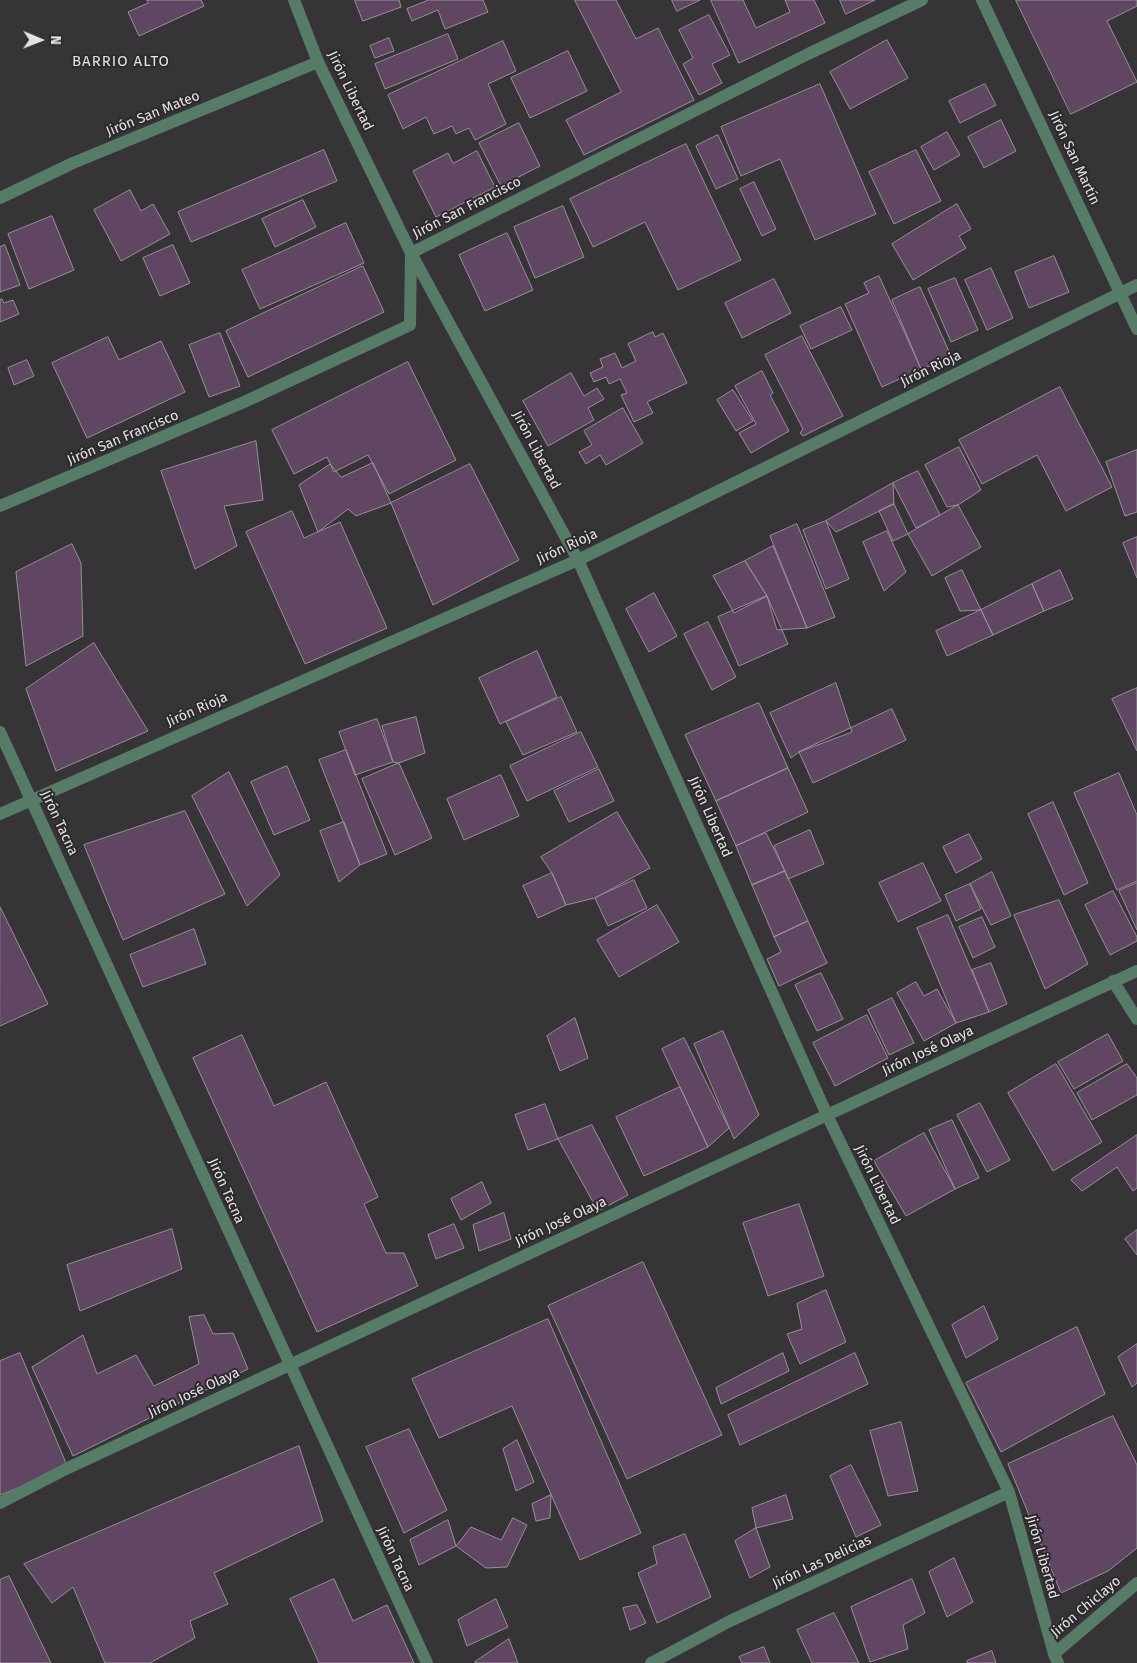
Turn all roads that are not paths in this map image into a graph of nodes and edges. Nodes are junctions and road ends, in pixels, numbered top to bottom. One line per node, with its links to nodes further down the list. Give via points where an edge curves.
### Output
1 (294, 0): 4 (street, Jirón Libertad)
2 (922, 0): 6 (street, Jirón San Francisco)
3 (982, 0): 8 (street, Jirón San Martín)
4 (318, 62): 5 (street, Jirón San Mateo, via 73,163); 6 (street, Jirón Libertad)
5 (0, 198)
6 (411, 252): 10 (street, Jirón San Francisco, via 410,325 244,402); 11 (street, Jirón Libertad)
7 (1137, 285): 8 (street, Jirón Rioja)
8 (1121, 292): 9 (street, Jirón San Martín); 11 (street, Jirón Rioja)
9 (1137, 329)
10 (0, 506)
11 (578, 560): 13 (street, Jirón Rioja); 18 (street, Jirón Libertad)
12 (0, 732): 13 (street, Jirón Tacna)
13 (32, 799): 14 (street, Jirón Rioja); 19 (street, Jirón Tacna)
14 (0, 814)
15 (1137, 970): 16 (street, Jirón José Olaya)
16 (1113, 981): 17 (street); 18 (street, Jirón José Olaya)
17 (1137, 1019)
18 (826, 1115): 19 (street, Jirón José Olaya); 20 (street, Jirón Libertad)
19 (289, 1365): 21 (street, Jirón José Olaya); 24 (street, Jirón Tacna)
20 (1009, 1492): 23 (street, Jirón Libertad); 25 (street, Jirón Las Delicias, via 730,1621)
21 (0, 1503)
22 (1137, 1583): 23 (street, Jirón Chiclayo)
23 (1056, 1658)
24 (427, 1663)
25 (650, 1663)

